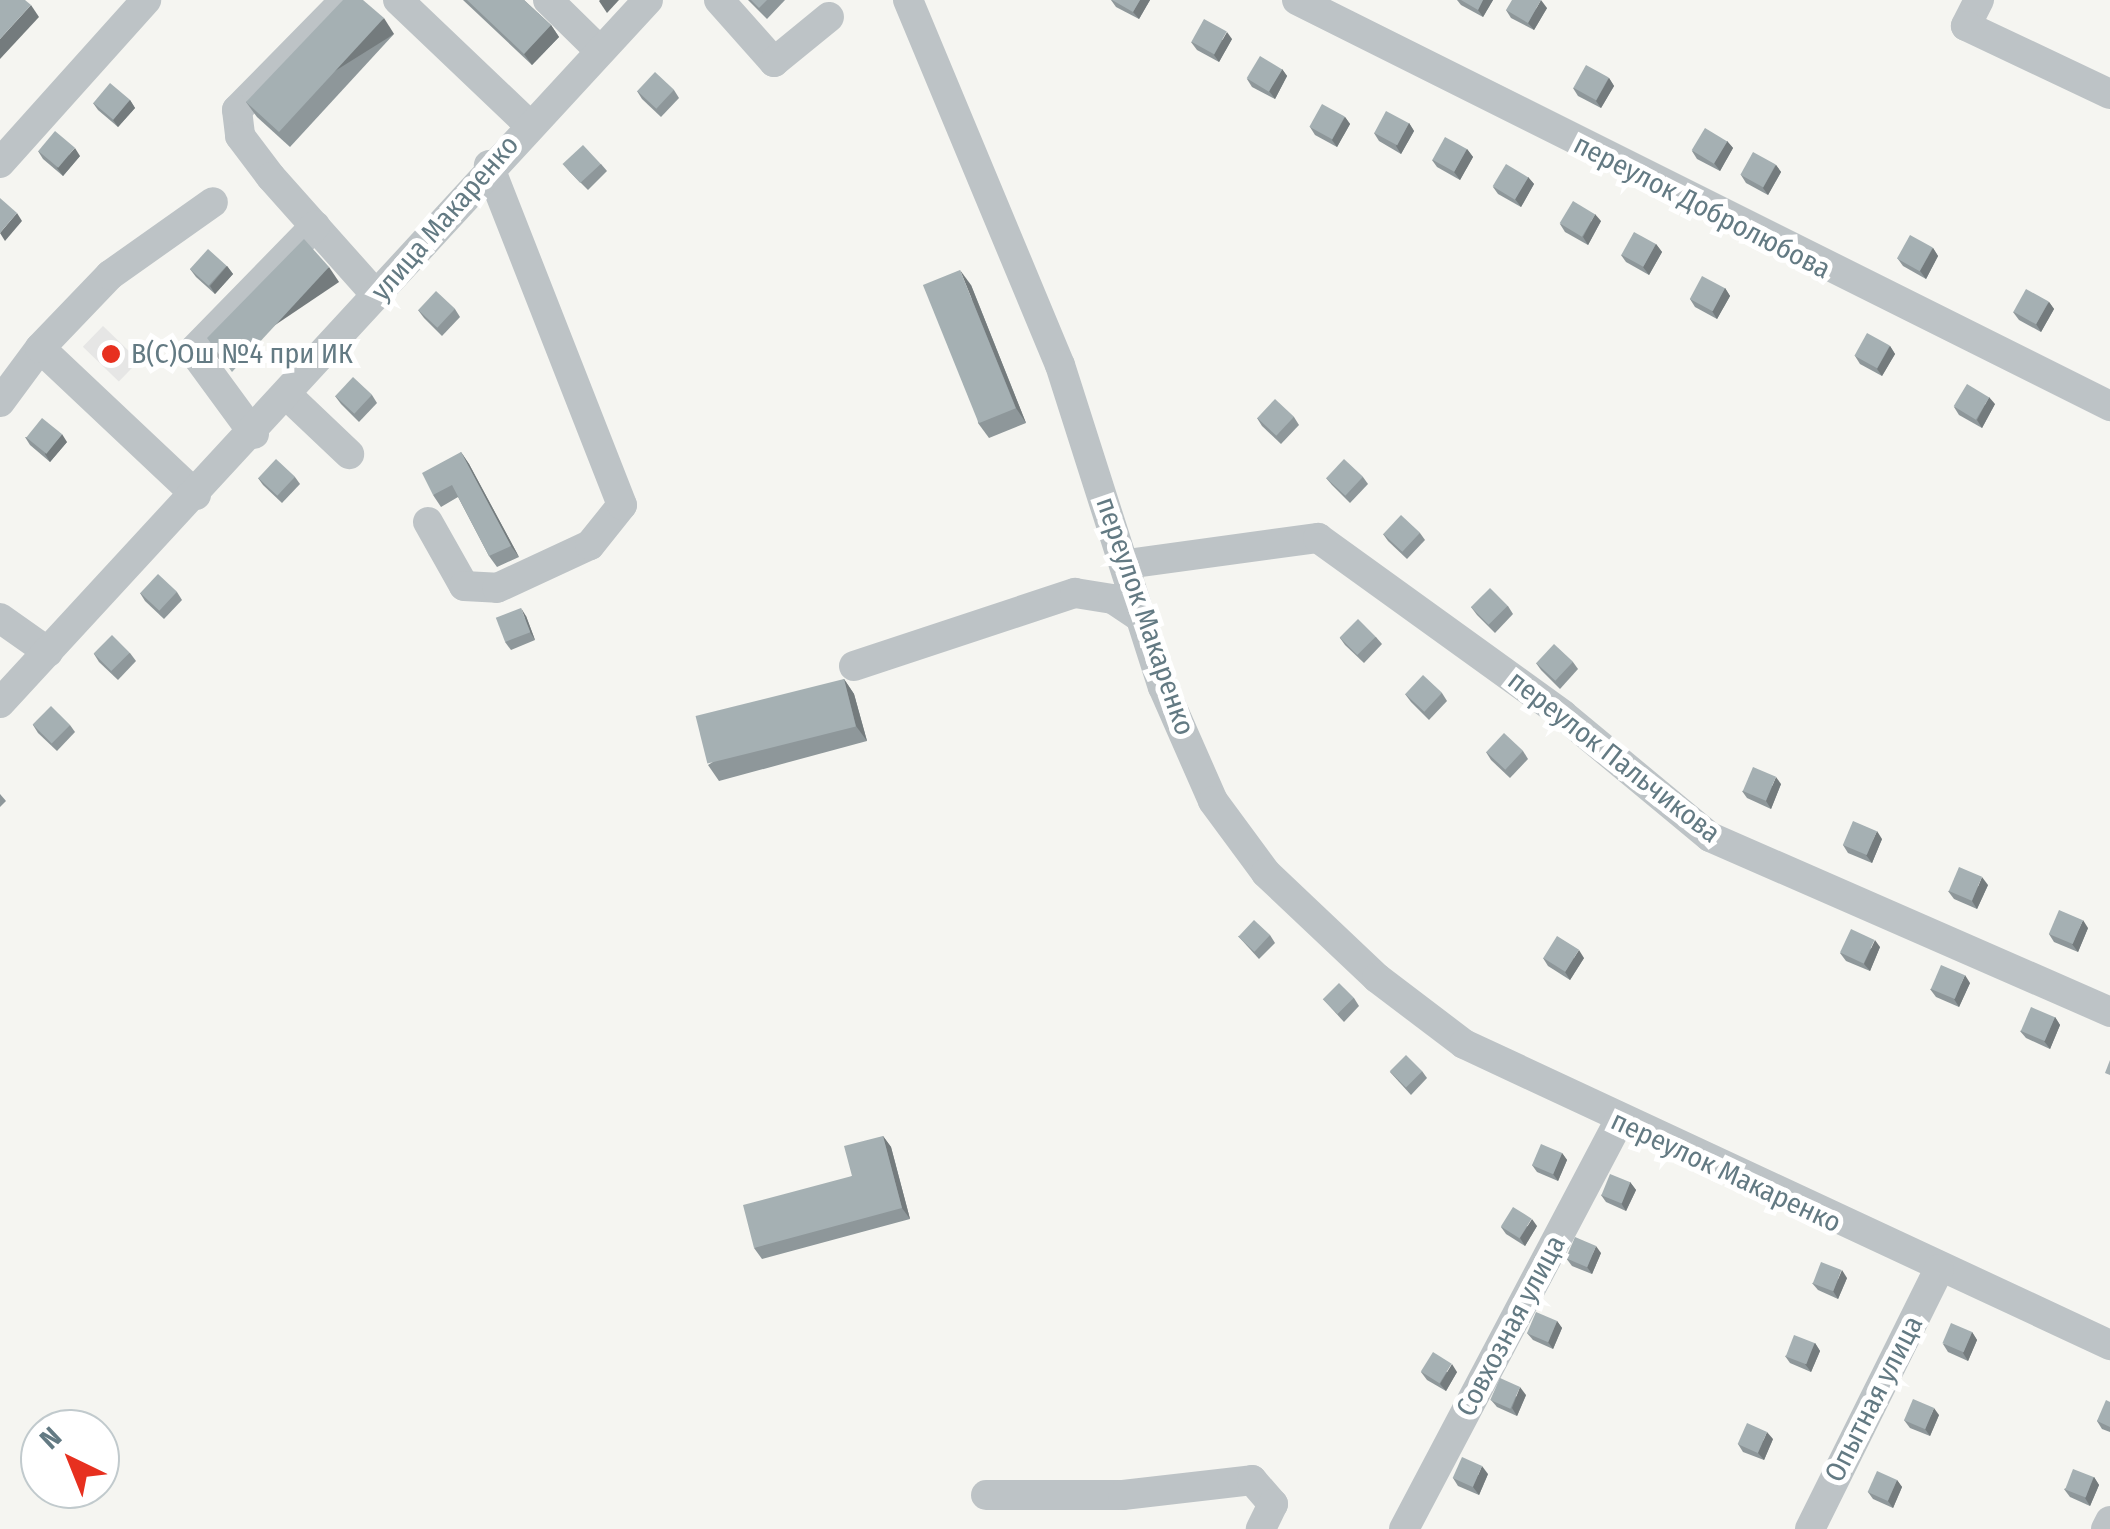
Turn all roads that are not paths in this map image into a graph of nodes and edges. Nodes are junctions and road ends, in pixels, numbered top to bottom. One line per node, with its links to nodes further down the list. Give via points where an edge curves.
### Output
1 (146, 0): 14 (street)
2 (345, 0): 17 (street, via 237,110 240,136)
3 (398, 0): 13 (street)
4 (548, 0): 11 (street)
5 (648, 0): 11 (street, улица Макаренко)
6 (718, 0): 10 (street, via 774,62)
7 (908, 0): 27 (street, переулок Макаренко, via 1060,365)
8 (1297, 0): 22 (street, переулок Добролюбова)
9 (1978, 0): 12 (street, via 1966,26)
10 (829, 17)
11 (599, 50): 13 (street, улица Макаренко)
12 (2110, 94)
13 (528, 124): 15 (street, улица Макаренко)
14 (0, 162)
15 (489, 165): 18 (street, улица Макаренко); 26 (street, via 622,504 590,545 498,588 464,586)
16 (214, 202): 19 (street, via 110,275)
17 (315, 226): 18 (street); 23 (street, via 192,352)
18 (376, 295): 20 (street, улица Макаренко)
19 (40, 348): 21 (street); 25 (street)
20 (289, 397): 23 (street, улица Макаренко); 24 (street)
21 (0, 402)
22 (2110, 406)
23 (254, 434): 25 (street, улица Макаренко)
24 (349, 454)
25 (196, 496): 30 (street, улица Макаренко)
26 (428, 522)
27 (1127, 564): 29 (street, переулок Макаренко); 33 (street, переулок Пальчикова, via 1318,538 1563,715 1710,837)
28 (0, 618): 30 (street)
29 (1143, 619): 31 (street, via 1113,599 1074,593); 34 (street, переулок Макаренко, via 1213,801 1266,873 1464,1044)
30 (48, 652): 32 (street, улица Макаренко)
31 (854, 666)
32 (0, 702)
33 (2110, 1012)
34 (1618, 1123): 35 (street, переулок Макаренко); 40 (street, Совхозная улица)
35 (1939, 1269): 36 (street, переулок Макаренко); 41 (street, Опытная улица)
36 (2110, 1345)
37 (986, 1495): 39 (street, via 1123,1495 1252,1480 1273,1504)
38 (2110, 1521): 42 (street)
39 (1261, 1529)
40 (1404, 1529)
41 (1810, 1529)
42 (2106, 1529)

